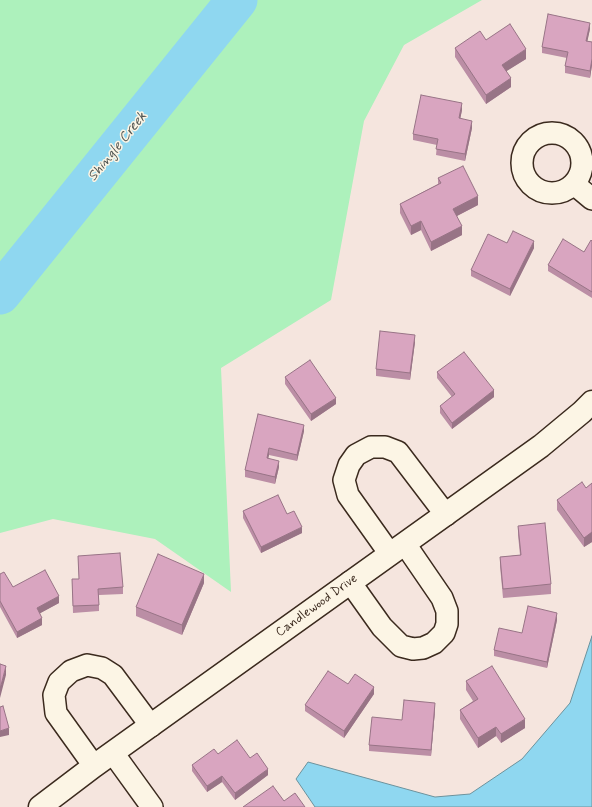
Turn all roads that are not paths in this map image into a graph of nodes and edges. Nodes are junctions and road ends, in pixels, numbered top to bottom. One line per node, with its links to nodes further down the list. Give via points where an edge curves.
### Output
1 (574, 184): 2 (street)
2 (592, 199)
3 (592, 402): 4 (street, Candlewood Drive, via 541,446)
4 (446, 515): 5 (street, Candlewood Drive); 5 (street, via 398,452 385,447 371,447 356,455 344,480 348,495)
5 (397, 549): 6 (street, Candlewood Drive); 6 (street, via 442,598 447,611 447,624 444,633 434,643 412,649 400,646 382,627)
6 (350, 582): 7 (street, Candlewood Drive)
7 (152, 726): 8 (street, Candlewood Drive); 9 (street, via 113,675 102,668 87,665 71,671 59,682 54,695 56,713)
8 (113, 753): 9 (street, Candlewood Drive); 11 (street)
9 (94, 766): 10 (street, Candlewood Drive)
10 (40, 807)
11 (152, 807)

